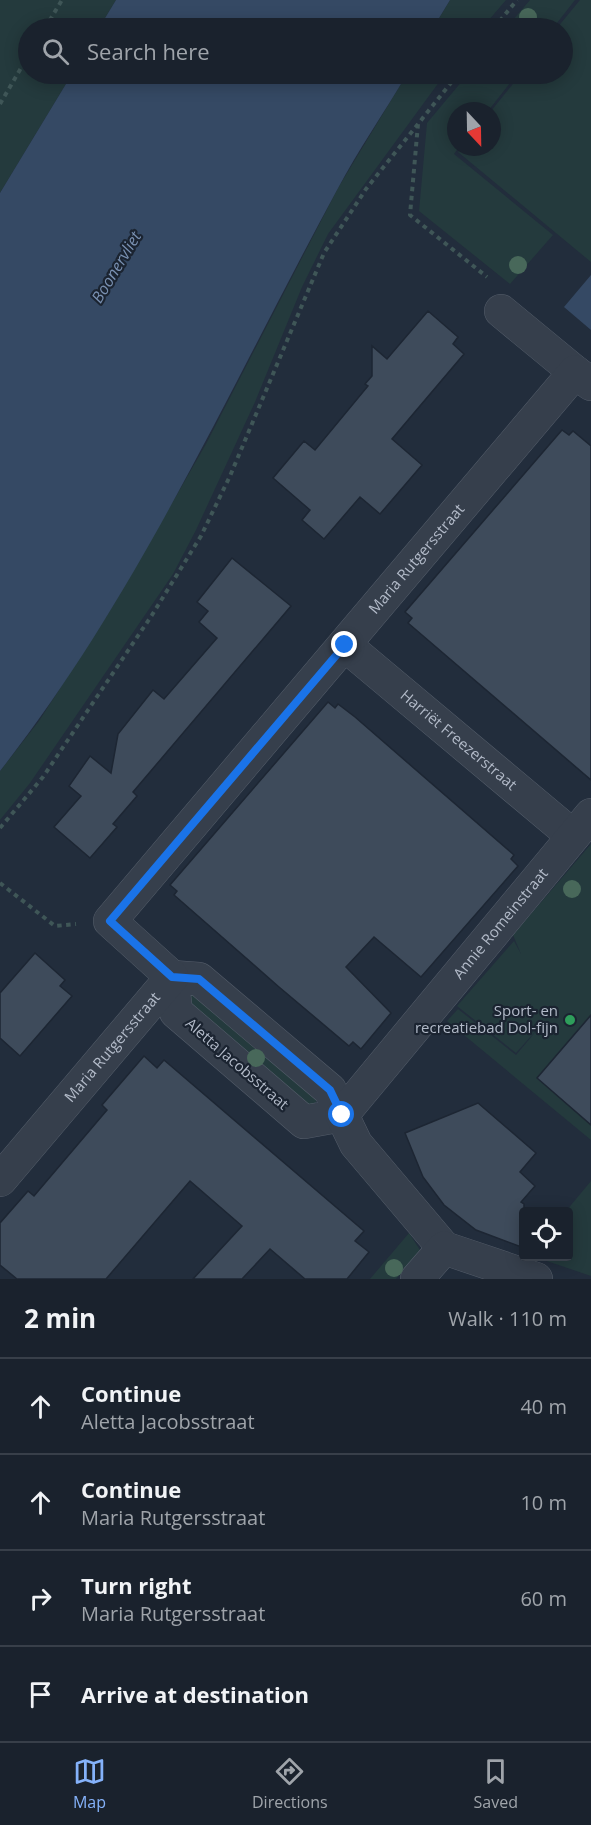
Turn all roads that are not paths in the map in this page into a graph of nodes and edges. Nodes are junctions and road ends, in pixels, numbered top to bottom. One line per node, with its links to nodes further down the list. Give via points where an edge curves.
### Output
1 (501, 311): 2 (street, Maria Rutgersstraat)
2 (583, 378): 3 (street, Maria Rutgersstraat)
3 (345, 645): 4 (street, Harriët Freezerstraat); 5 (street, Maria Rutgersstraat, via 110,921)
4 (582, 826): 6 (street, Annie Romeinstraat)
5 (172, 977): 6 (street, via 199,979 330,1090); 7 (street, Maria Rutgersstraat)
6 (342, 1115): 8 (street, via 356,1144)
7 (0, 1180)
8 (444, 1248): 9 (street); 10 (street)
9 (417, 1279)
10 (536, 1279)

